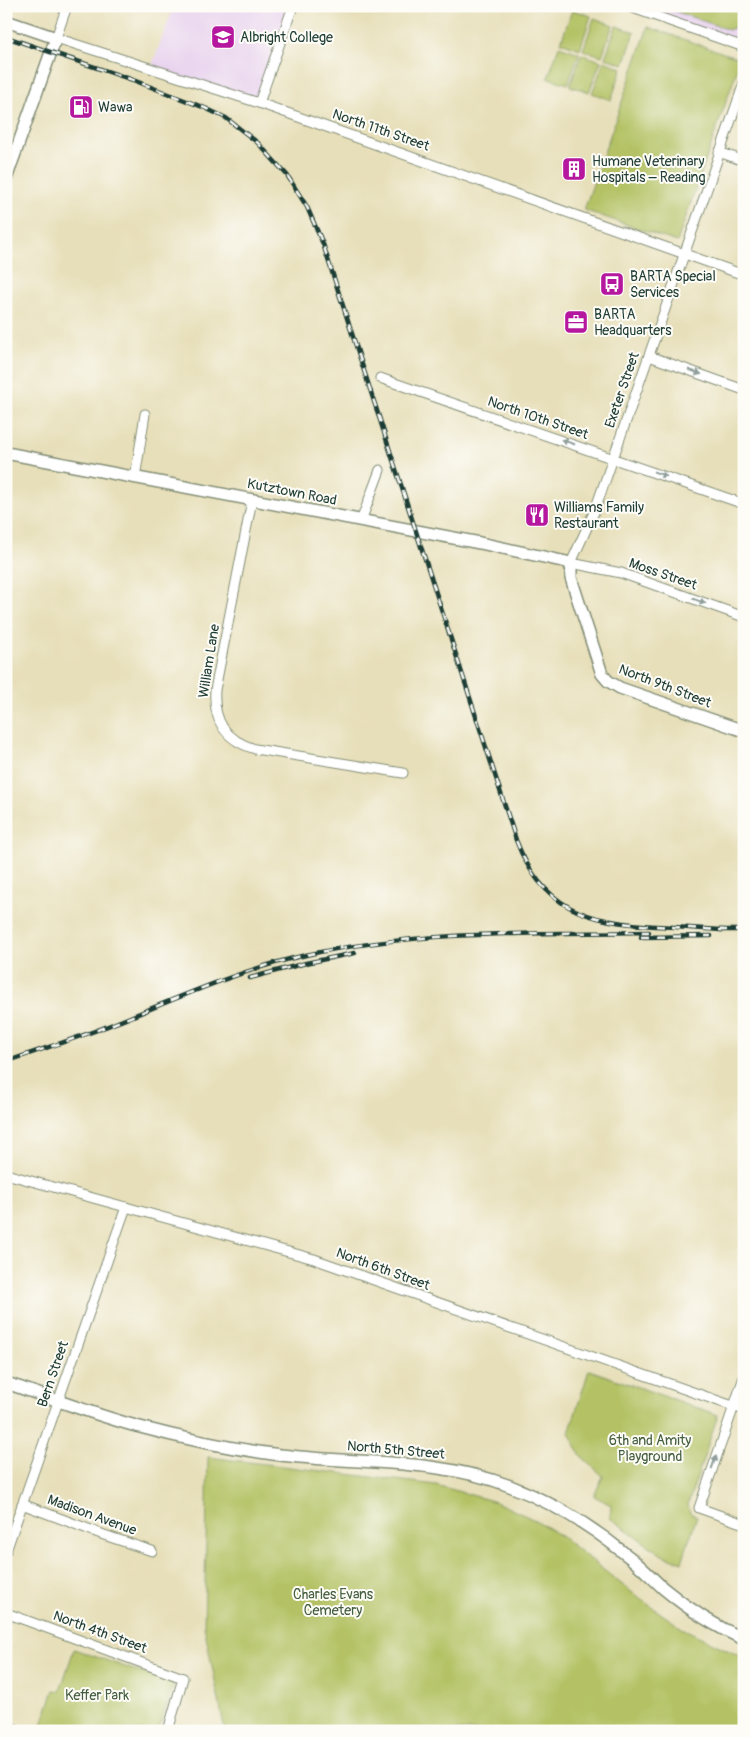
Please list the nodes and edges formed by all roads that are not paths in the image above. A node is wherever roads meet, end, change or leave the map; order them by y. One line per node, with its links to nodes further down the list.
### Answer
1 (67, 6): 5 (street)
2 (294, 6): 8 (street)
3 (627, 6): 6 (street)
4 (6, 21): 5 (main road, North 11th Street)
5 (56, 38): 8 (street, North 11th Street); 11 (main road)
6 (744, 48)
7 (744, 83): 9 (street, Exeter Street)
8 (259, 103): 12 (street, North 11th Street)
9 (719, 152): 10 (street); 12 (street, Exeter Street)
10 (744, 161)
11 (6, 179)
12 (684, 254): 13 (street, North 11th Street); 14 (street, Exeter Street)
13 (744, 275)
14 (649, 356): 16 (street, one-way to 16); 19 (street, Exeter Street)
15 (380, 378): 19 (street, North 10th Street, one-way to 15)
16 (744, 390)
17 (145, 414): 21 (street)
18 (6, 453): 21 (main road, Kutztown Road)
19 (614, 458): 23 (street, North 10th Street, one-way to 23); 25 (street, Exeter Street)
20 (380, 470): 24 (street)
21 (135, 478): 22 (main road, Kutztown Road)
22 (252, 500): 24 (main road, Kutztown Road); 28 (street, William Lane)
23 (744, 504)
24 (361, 521): 25 (main road, Kutztown Road)
25 (571, 563): 26 (street, Moss Street, one-way to 26); 27 (main road, North 9th Street)
26 (744, 617)
27 (744, 731)
28 (403, 774)
29 (6, 1174): 30 (street, North 6th Street)
30 (126, 1207): 33 (street, Bern Street); 34 (street, North 6th Street)
31 (744, 1377): 34 (street)
32 (6, 1383): 33 (main road, North 5th Street)
33 (58, 1401): 36 (street, Bern Street); 41 (main road, North 5th Street)
34 (734, 1406): 35 (street, North 6th Street); 37 (street, one-way to 34)
35 (744, 1410)
36 (22, 1504): 38 (street, Bern Street); 39 (street, Madison Avenue)
37 (744, 1524)
38 (6, 1551)
39 (152, 1551)
40 (6, 1613): 44 (street, North 4th Street)
41 (744, 1639)
42 (6, 1726): 43 (street)
43 (21, 1731)
44 (168, 1731)

